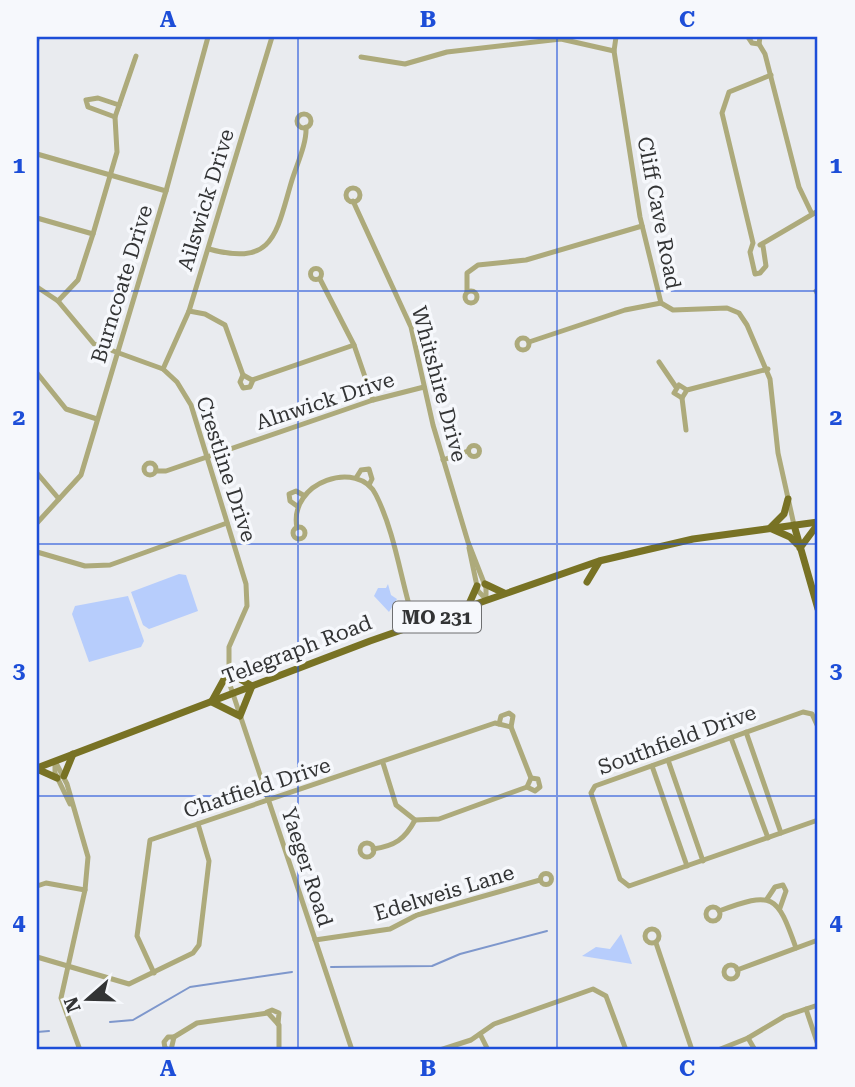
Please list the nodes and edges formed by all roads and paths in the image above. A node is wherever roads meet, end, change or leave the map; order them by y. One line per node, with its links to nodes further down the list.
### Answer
1 (208, 37): 16 (street, Burncoate Drive)
2 (272, 37): 25 (street, Ailswick Drive)
3 (616, 37): 7 (street, Cliff Cave Road)
4 (748, 37): 6 (street)
5 (760, 37): 6 (street)
6 (759, 44): 10 (street)
7 (614, 51): 9 (street); 21 (street, Cliff Cave Road)
8 (136, 55): 11 (street)
9 (361, 57)
10 (771, 75): 19 (street); 23 (street)
11 (118, 104): 12 (street); 12 (street)
12 (115, 117): 15 (street)
13 (306, 127): 25 (street)
14 (37, 154): 15 (street)
15 (111, 175): 16 (street); 22 (street)
16 (166, 191): 34 (street, Burncoate Drive)
17 (353, 201): 41 (street, Whitshire Drive)
18 (818, 211): 19 (street)
19 (812, 214): 24 (street)
20 (37, 218): 22 (street)
21 (642, 226): 28 (street); 30 (street, Cliff Cave Road)
22 (93, 234): 29 (street)
23 (753, 243): 24 (street); 24 (street)
24 (763, 246)
25 (209, 249): 31 (street, Ailswick Drive)
26 (320, 279): 33 (street)
27 (37, 287): 29 (street)
28 (467, 292)
29 (58, 301): 34 (street)
30 (661, 303): 32 (street); 37 (street, Cliff Cave Road)
31 (189, 311): 36 (street, Ailswick Drive); 39 (street)
32 (529, 342)
33 (354, 345): 40 (street); 45 (street)
34 (118, 353): 36 (street); 46 (street, Burncoate Drive)
35 (659, 362): 42 (street)
36 (163, 369): 49 (street, Crestline Drive)
37 (768, 369): 43 (street); 57 (street, Cliff Cave Road)
38 (37, 373): 46 (street)
39 (243, 375): 40 (street); 40 (street)
40 (253, 380)
41 (424, 387): 45 (street, Alnwick Drive); 50 (street, Whitshire Drive)
42 (676, 387): 43 (street); 44 (street)
43 (687, 390): 44 (street)
44 (682, 398): 47 (street)
45 (373, 400): 49 (street, Alnwick Drive)
46 (97, 419): 56 (street, Burncoate Drive)
47 (686, 430)
48 (468, 452): 50 (street)
49 (207, 457): 51 (street, Alnwick Drive); 60 (street, Crestline Drive)
50 (443, 460): 69 (street, Whitshire Drive)
51 (156, 471)
52 (37, 472): 56 (street)
53 (356, 478): 54 (street); 54 (street); 55 (street)
54 (369, 485): 74 (street)
55 (303, 495): 58 (street); 58 (street)
56 (59, 499): 59 (street, Burncoate Drive)
57 (788, 499): 62 (street, Cliff Cave Road); 64 (main road)
58 (297, 506): 63 (street)
59 (37, 523)
60 (227, 523): 66 (street); 75 (street, Crestline Drive)
61 (818, 523): 62 (main road, Telegraph Road / MO 231); 65 (main road)
62 (794, 525): 64 (main road, Telegraph Road / MO 231); 65 (main road)
63 (297, 528)
64 (771, 528): 65 (main road); 67 (main road, Telegraph Road / MO 231)
65 (800, 548): 73 (main road)
66 (37, 552)
67 (599, 561): 68 (main road); 70 (main road, Telegraph Road / MO 231)
68 (587, 582)
69 (481, 585): 70 (main road); 71 (street, Whitshire Drive); 72 (main road)
70 (505, 593): 71 (main road, Telegraph Road / MO 231)
71 (486, 599): 72 (main road, Telegraph Road / MO 231)
72 (466, 606): 74 (main road, Telegraph Road / MO 231)
73 (818, 610)
74 (415, 625): 76 (main road, Telegraph Road / MO 231)
75 (228, 672): 76 (main road); 77 (street, Crestline Drive); 78 (main road)
76 (252, 686): 77 (main road, Telegraph Road / MO 231); 79 (main road)
77 (232, 694): 78 (main road, Telegraph Road / MO 231); 79 (street, Yaeger Road)
78 (211, 701): 79 (main road); 83 (main road, Telegraph Road / MO 231)
79 (240, 716): 92 (street, Yaeger Road)
80 (818, 727): 81 (street, Southfield Drive)
81 (746, 732): 82 (street, Southfield Drive); 96 (street)
82 (732, 738): 85 (street, Southfield Drive); 97 (street)
83 (73, 754): 84 (main road, Telegraph Road / MO 231); 89 (main road)
84 (55, 761): 88 (main road, Telegraph Road / MO 231); 89 (street)
85 (667, 761): 87 (street, Southfield Drive); 99 (street)
86 (383, 763): 90 (street, Chatfield Drive); 92 (street, Chatfield Drive); 93 (street)
87 (652, 766): 100 (street); 100 (street, Southfield Drive)
88 (37, 768): 89 (main road)
89 (61, 777): 103 (street)
90 (531, 778): 91 (street); 91 (street)
91 (527, 787): 93 (street)
92 (268, 800): 95 (street, Chatfield Drive); 107 (street, Yaeger Road)
93 (415, 820): 98 (street)
94 (818, 820): 96 (street, Southfield Drive)
95 (198, 824): 114 (street); 114 (street, Chatfield Drive)
96 (781, 833): 97 (street, Southfield Drive)
97 (768, 838): 99 (street, Southfield Drive)
98 (373, 849)
99 (703, 861): 100 (street, Southfield Drive)
100 (687, 866)
101 (540, 880): 107 (street, Edelweis Lane)
102 (37, 886): 103 (street)
103 (85, 890): 112 (street)
104 (767, 899): 105 (street); 105 (street); 106 (street)
105 (780, 908): 110 (street)
106 (719, 911)
107 (315, 940): 126 (street, Yaeger Road)
108 (818, 940): 110 (street)
109 (656, 943): 130 (street)
110 (796, 948): 113 (street)
111 (37, 957): 112 (street)
112 (68, 967): 114 (street); 123 (street)
113 (737, 970)
114 (154, 973)
115 (818, 1005): 116 (street)
116 (806, 1009): 120 (street); 121 (street)
117 (266, 1013): 118 (street); 118 (street); 124 (street)
118 (278, 1024): 125 (street)
119 (480, 1034): 122 (street); 127 (street); 128 (street)
120 (748, 1038): 131 (street); 132 (street)
121 (818, 1045)
122 (625, 1049): 129 (street)
123 (80, 1050)
124 (171, 1050)
125 (279, 1050)
126 (352, 1050)
127 (440, 1050)
128 (488, 1050)
129 (616, 1050)
130 (692, 1050)
131 (718, 1050)
132 (755, 1050)

